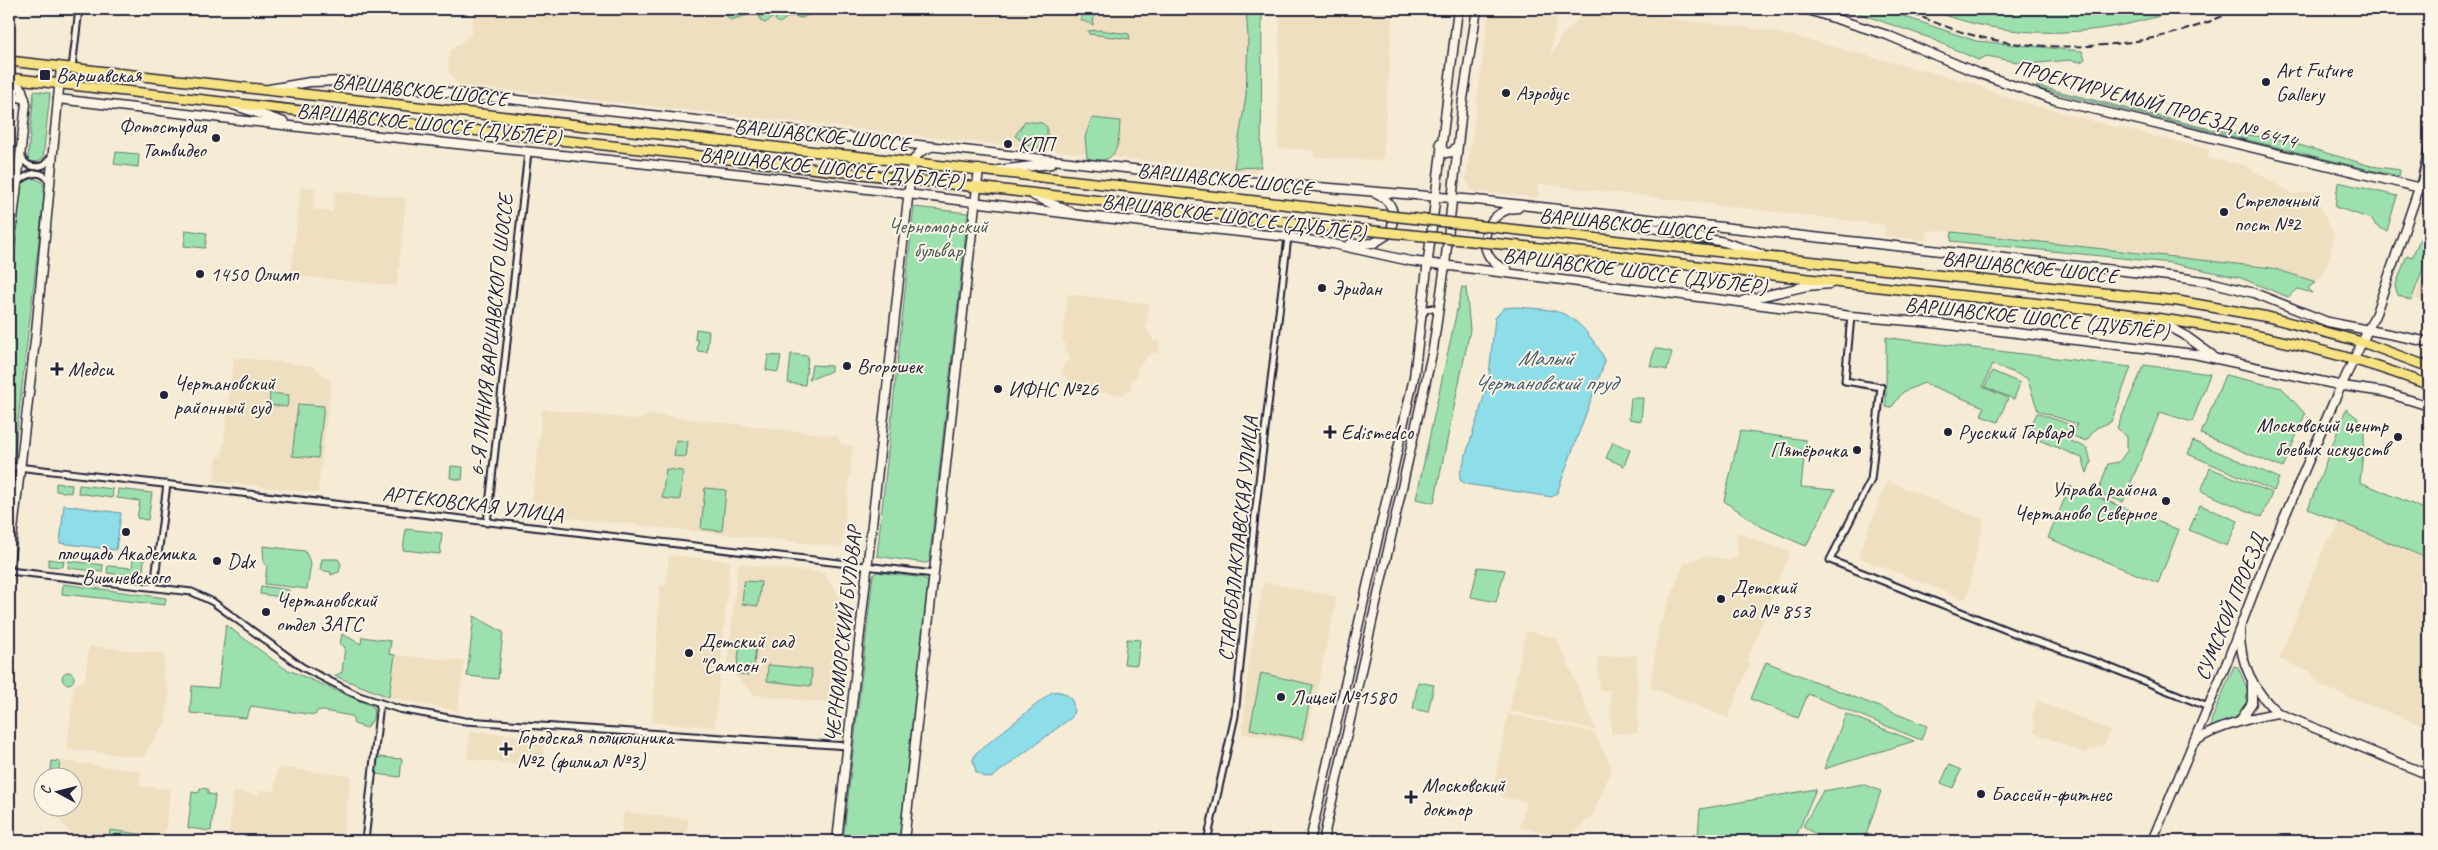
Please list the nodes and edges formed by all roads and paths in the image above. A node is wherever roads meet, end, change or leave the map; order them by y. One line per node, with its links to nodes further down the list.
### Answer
1 (79, 9): 7 (street)
2 (1458, 9): 16 (main road)
3 (1479, 9): 18 (main road)
4 (1805, 9): 31 (main road, ПРОЕКТИРУЕМЫЙ ПРОЕЗД № 6414)
5 (9, 62): 6 (main road, ВАРШАВСКОЕ ШОССЕ)
6 (61, 67): 7 (main road, ВАРШАВСКОЕ ШОССЕ); 9 (main road)
7 (72, 68): 10 (main road, ВАРШАВСКОЕ ШОССЕ)
8 (10, 78): 9 (main road, ВАРШАВСКОЕ ШОССЕ); 12 (main road)
9 (59, 84): 13 (main road); 14 (main road, ВАРШАВСКОЕ ШОССЕ)
10 (261, 90): 19 (main road, ВАРШАВСКОЕ ШОССЕ (ДУБЛЁР)); 23 (main road, ВАРШАВСКОЕ ШОССЕ)
11 (9, 94): 12 (main road)
12 (25, 99): 20 (main road)
13 (58, 99): 15 (main road, ВАРШАВСКОЕ ШОССЕ (ДУБЛЁР)); 22 (main road)
14 (224, 102): 15 (main road); 27 (main road, ВАРШАВСКОЕ ШОССЕ)
15 (300, 128): 21 (main road, ВАРШАВСКОЕ ШОССЕ (ДУБЛЁР))
16 (1440, 143): 18 (main road); 36 (main road)
17 (2429, 144): 31 (street)
18 (1457, 145): 37 (main road)
19 (935, 146): 23 (main road); 24 (main road, ВАРШАВСКОЕ ШОССЕ (ДУБЛЁР))
20 (21, 151): 22 (street); 28 (main road)
21 (528, 152): 35 (main road, ВАРШАВСКОЕ ШОССЕ (ДУБЛЁР)); 67 (street, 6-Я ЛИНИЯ ВАРШАВСКОГО ШОССЕ)
22 (54, 154): 29 (main road)
23 (912, 162): 25 (main road, ВАРШАВСКОЕ ШОССЕ); 27 (main road, ЧЕРНОМОРСКИЙ БУЛЬВАР)
24 (1068, 162): 26 (main road); 33 (main road, ВАРШАВСКОЕ ШОССЕ (ДУБЛЁР))
25 (980, 169): 26 (main road, ВАРШАВСКОЕ ШОССЕ); 30 (main road)
26 (990, 170): 45 (main road, ВАРШАВСКОЕ ШОССЕ, bridge)
27 (910, 179): 30 (main road, ВАРШАВСКОЕ ШОССЕ); 35 (main road, ЧЕРНОМОРСКИЙ БУЛЬВАР)
28 (16, 184): 29 (street); 44 (main road)
29 (50, 187): 65 (main road)
30 (977, 187): 34 (main road, ВАРШАВСКОЕ ШОССЕ); 38 (main road)
31 (2419, 188): 32 (main road, ПРОЕКТИРУЕМЫЙ ПРОЕЗД № 6414); 55 (main road, СУМСКОЙ ПРОЕЗД)
32 (2429, 190)
33 (1370, 191): 36 (main road, ВАРШАВСКОЕ ШОССЕ (ДУБЛЁР)); 43 (main road)
34 (1020, 192): 41 (main road); 49 (main road, ВАРШАВСКОЕ ШОССЕ, bridge)
35 (908, 193): 38 (main road, ВАРШАВСКОЕ ШОССЕ (ДУБЛЁР)); 70 (main road, ЧЕРНОМОРСКИЙ БУЛЬВАР)
36 (1435, 196): 37 (main road, ВАРШАВСКОЕ ШОССЕ (ДУБЛЁР)); 46 (main road)
37 (1451, 198): 39 (main road, ВАРШАВСКОЕ ШОССЕ (ДУБЛЁР)); 47 (main road)
38 (976, 201): 41 (main road, ВАРШАВСКОЕ ШОССЕ (ДУБЛЁР)); 73 (main road)
39 (1539, 207): 40 (main road, ВАРШАВСКОЕ ШОССЕ (ДУБЛЁР)); 48 (main road)
40 (1561, 209): 45 (main road); 55 (main road, ВАРШАВСКОЕ ШОССЕ (ДУБЛЁР))
41 (1078, 215): 42 (main road, ВАРШАВСКОЕ ШОССЕ (ДУБЛЁР))
42 (1288, 237): 43 (main road, ВАРШАВСКОЕ ШОССЕ (ДУБЛЁР)); 93 (street, СТАРОБАЛАКЛАВСКАЯ УЛИЦА)
43 (1333, 244): 46 (main road, ВАРШАВСКОЕ ШОССЕ (ДУБЛЁР))
44 (9, 255)
45 (1771, 257): 56 (main road, ВАРШАВСКОЕ ШОССЕ)
46 (1429, 263): 47 (main road, ВАРШАВСКОЕ ШОССЕ (ДУБЛЁР)); 51 (main road)
47 (1445, 265): 48 (main road, ВАРШАВСКОЕ ШОССЕ (ДУБЛЁР)); 53 (main road)
48 (1530, 275): 50 (main road, ВАРШАВСКОЕ ШОССЕ (ДУБЛЁР))
49 (1840, 283): 50 (main road); 54 (main road, ВАРШАВСКОЕ ШОССЕ)
50 (1726, 301): 52 (main road, ВАРШАВСКОЕ ШОССЕ (ДУБЛЁР))
51 (1423, 314): 53 (street); 68 (main road)
52 (1851, 316): 58 (main road, ВАРШАВСКОЕ ШОССЕ (ДУБЛЁР)); 80 (street)
53 (1438, 317): 71 (main road)
54 (2150, 317): 58 (main road); 59 (main road, ВАРШАВСКОЕ ШОССЕ)
55 (2368, 331): 56 (main road, СУМСКОЙ ПРОЕЗД); 57 (main road, ВАРШАВСКОЕ ШОССЕ (ДУБЛЁР))
56 (2362, 342): 59 (main road, СУМСКОЙ ПРОЕЗД); 60 (main road, ВАРШАВСКОЕ ШОССЕ)
57 (2429, 342)
58 (2218, 358): 62 (main road, ВАРШАВСКОЕ ШОССЕ (ДУБЛЁР))
59 (2354, 360): 61 (main road, ВАРШАВСКОЕ ШОССЕ); 62 (main road, СУМСКОЙ ПРОЕЗД)
60 (2429, 367)
61 (2429, 385)
62 (2343, 386): 63 (main road, ВАРШАВСКОЕ ШОССЕ (ДУБЛЁР)); 75 (main road, СУМСКОЙ ПРОЕЗД)
63 (2429, 406)
64 (9, 466): 65 (street, АРТЕКОВСКАЯ УЛИЦА)
65 (20, 468): 66 (street, АРТЕКОВСКАЯ УЛИЦА); 69 (main road)
66 (167, 484): 67 (street, АРТЕКОВСКАЯ УЛИЦА); 74 (street)
67 (487, 522): 70 (street, АРТЕКОВСКАЯ УЛИЦА)
68 (1373, 561): 71 (street); 84 (main road)
69 (9, 565)
70 (868, 565): 73 (street, АРТЕКОВСКАЯ УЛИЦА); 88 (main road, ЧЕРНОМОРСКИЙ БУЛЬВАР)
71 (1386, 565): 85 (main road)
72 (9, 571): 74 (street)
73 (934, 574): 92 (main road)
74 (154, 587): 79 (street)
75 (2240, 625): 76 (main road, СУМСКОЙ ПРОЕЗД); 77 (main road)
76 (2227, 662): 77 (main road); 80 (main road, СУМСКОЙ ПРОЕЗД)
77 (2247, 667): 78 (main road)
78 (2252, 683): 81 (main road); 83 (main road)
79 (380, 703): 88 (street); 90 (street)
80 (2208, 707): 82 (main road, СУМСКОЙ ПРОЕЗД)
81 (2278, 713): 83 (main road); 89 (main road)
82 (2204, 718): 86 (main road); 87 (main road, СУМСКОЙ ПРОЕЗД)
83 (2237, 723): 86 (main road)
84 (1336, 725): 85 (street); 94 (main road)
85 (1349, 729): 95 (main road)
86 (2220, 730): 87 (main road)
87 (2192, 744): 96 (main road, СУМСКОЙ ПРОЕЗД)
88 (848, 746): 91 (main road, ЧЕРНОМОРСКИЙ БУЛЬВАР)
89 (2429, 774)
90 (365, 841)
91 (837, 841)
92 (904, 841)
93 (1207, 841)
94 (1310, 841)
95 (1323, 841)
96 (2152, 841)

